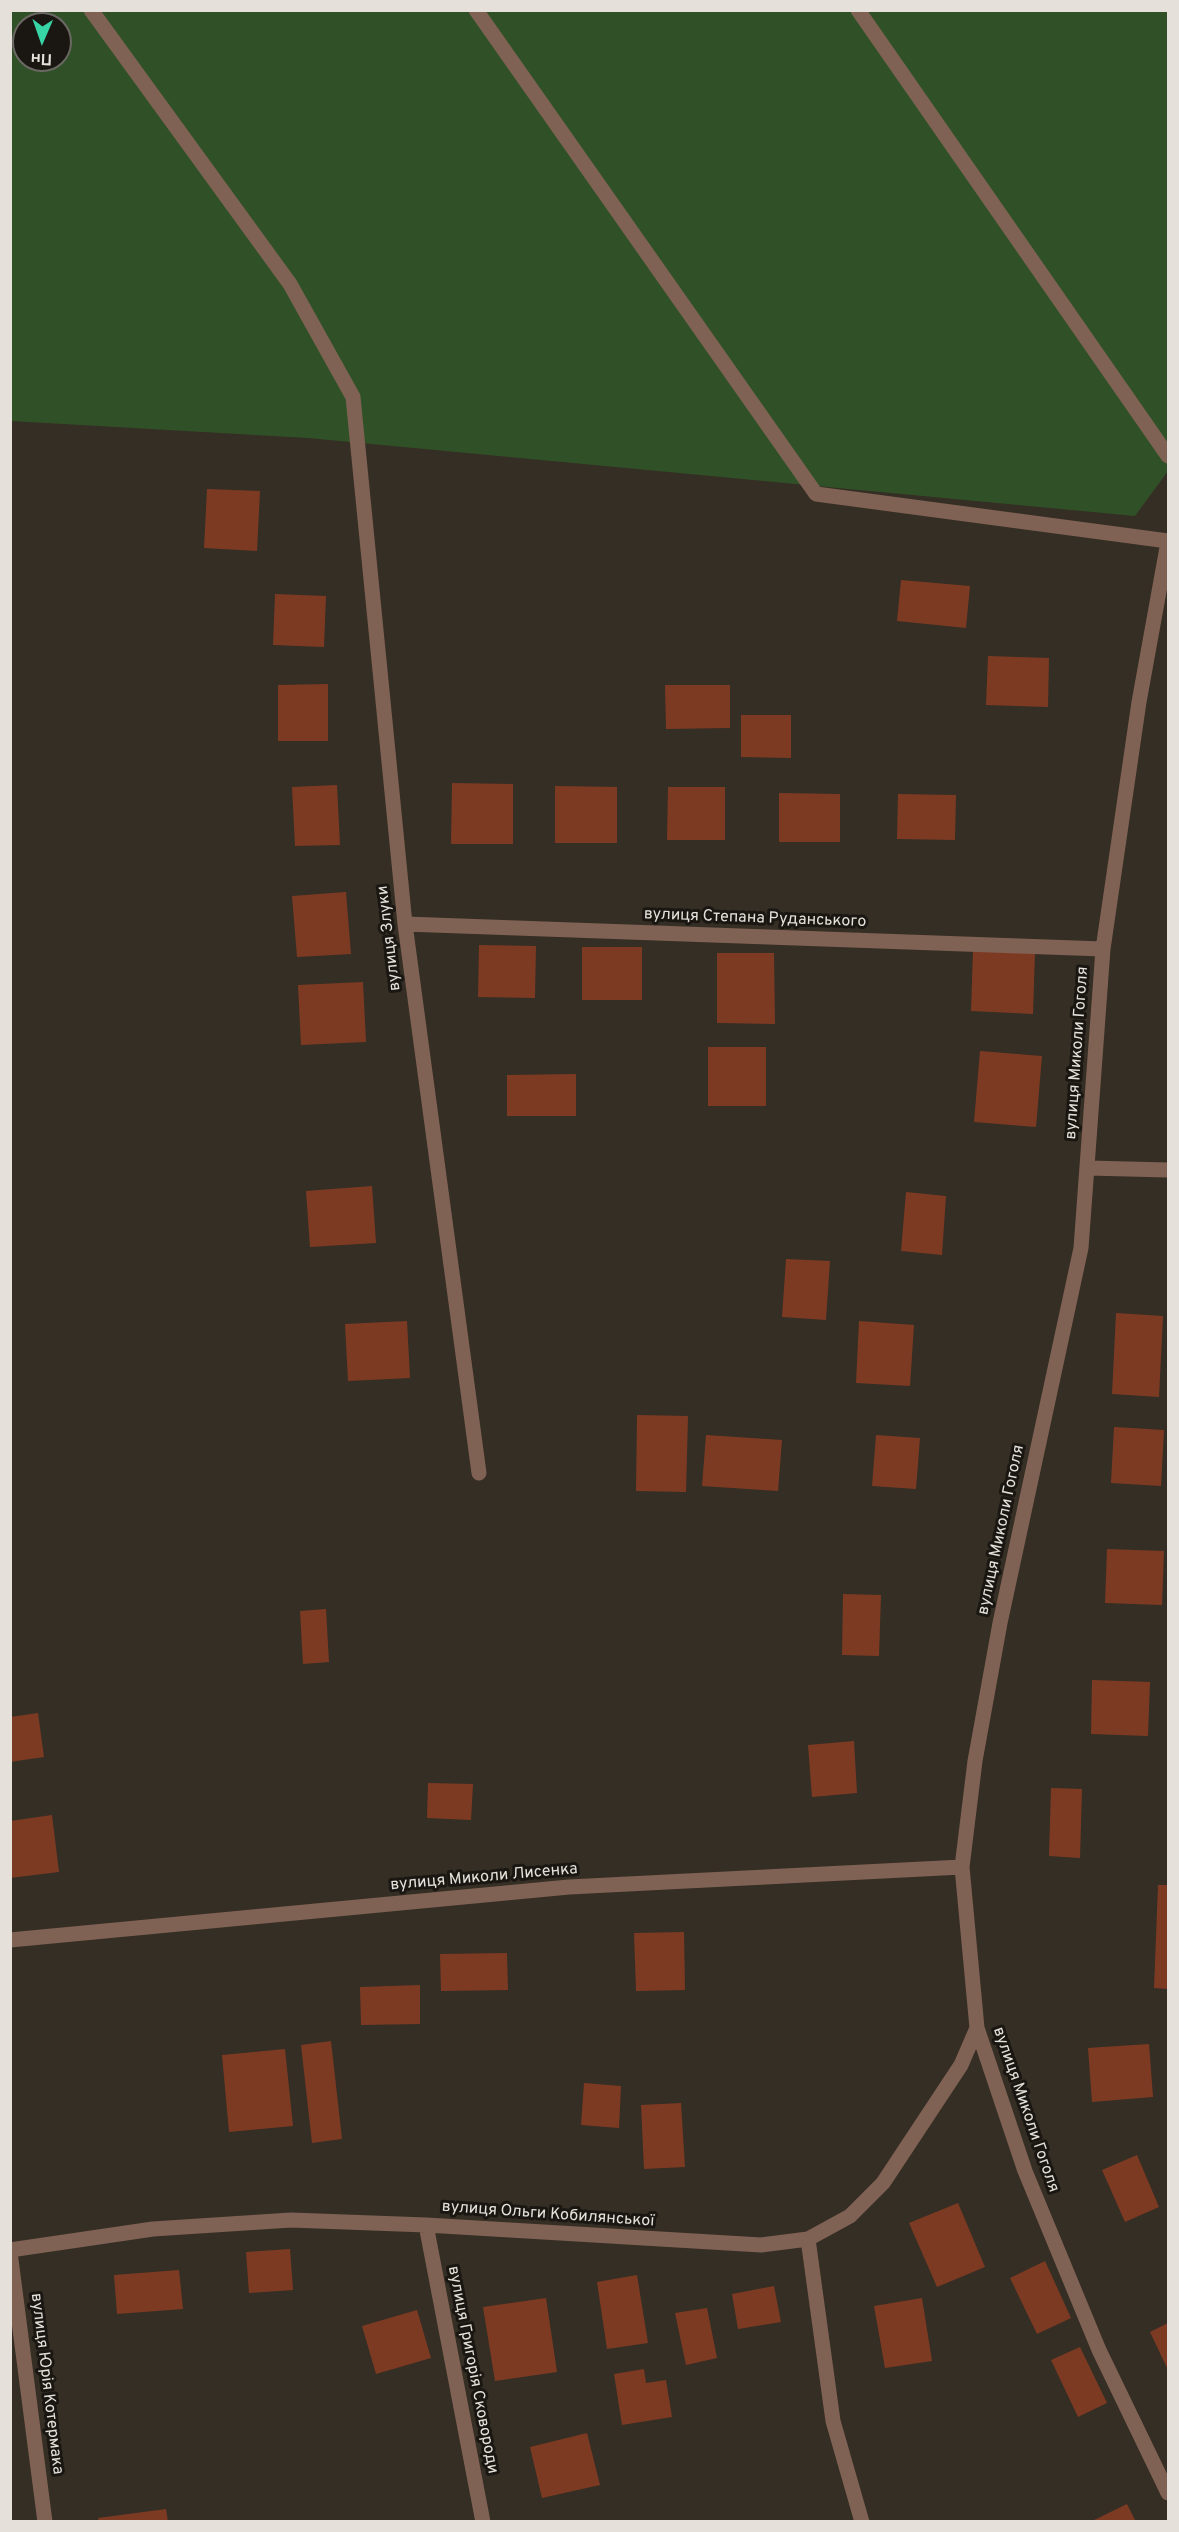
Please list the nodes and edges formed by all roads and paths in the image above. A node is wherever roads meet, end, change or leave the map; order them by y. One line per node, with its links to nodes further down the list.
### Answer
1 (92, 10): 6 (street, вулиця Злуки)
2 (476, 10): 5 (street)
3 (858, 10): 4 (street)
4 (1168, 456)
5 (1168, 541): 7 (street, вулиця Миколи Гоголя)
6 (405, 924): 7 (street, вулиця Степана Руданського); 10 (street, вулиця Злуки)
7 (1103, 949): 8 (street, вулиця Миколи Гоголя)
8 (1088, 1168): 9 (street); 11 (street, вулиця Миколи Гоголя)
9 (1168, 1170)
10 (479, 1473)
11 (962, 1867): 12 (street, вулиця Миколи Лисенка); 13 (street, вулиця Миколи Гоголя)
12 (10, 1940)
13 (976, 2028): 15 (street, вулиця Ольги Кобилянської); 17 (street, вулиця Миколи Гоголя)
14 (426, 2225): 15 (street, вулиця Ольги Кобилянської); 16 (street, вулиця Ольги Кобилянської); 19 (street, вулиця Григорія Сковороди)
15 (808, 2240): 20 (street)
16 (10, 2251): 18 (street, вулиця Юрія Котермака)
17 (1168, 2493)
18 (45, 2522)
19 (483, 2522)
20 (862, 2522)

